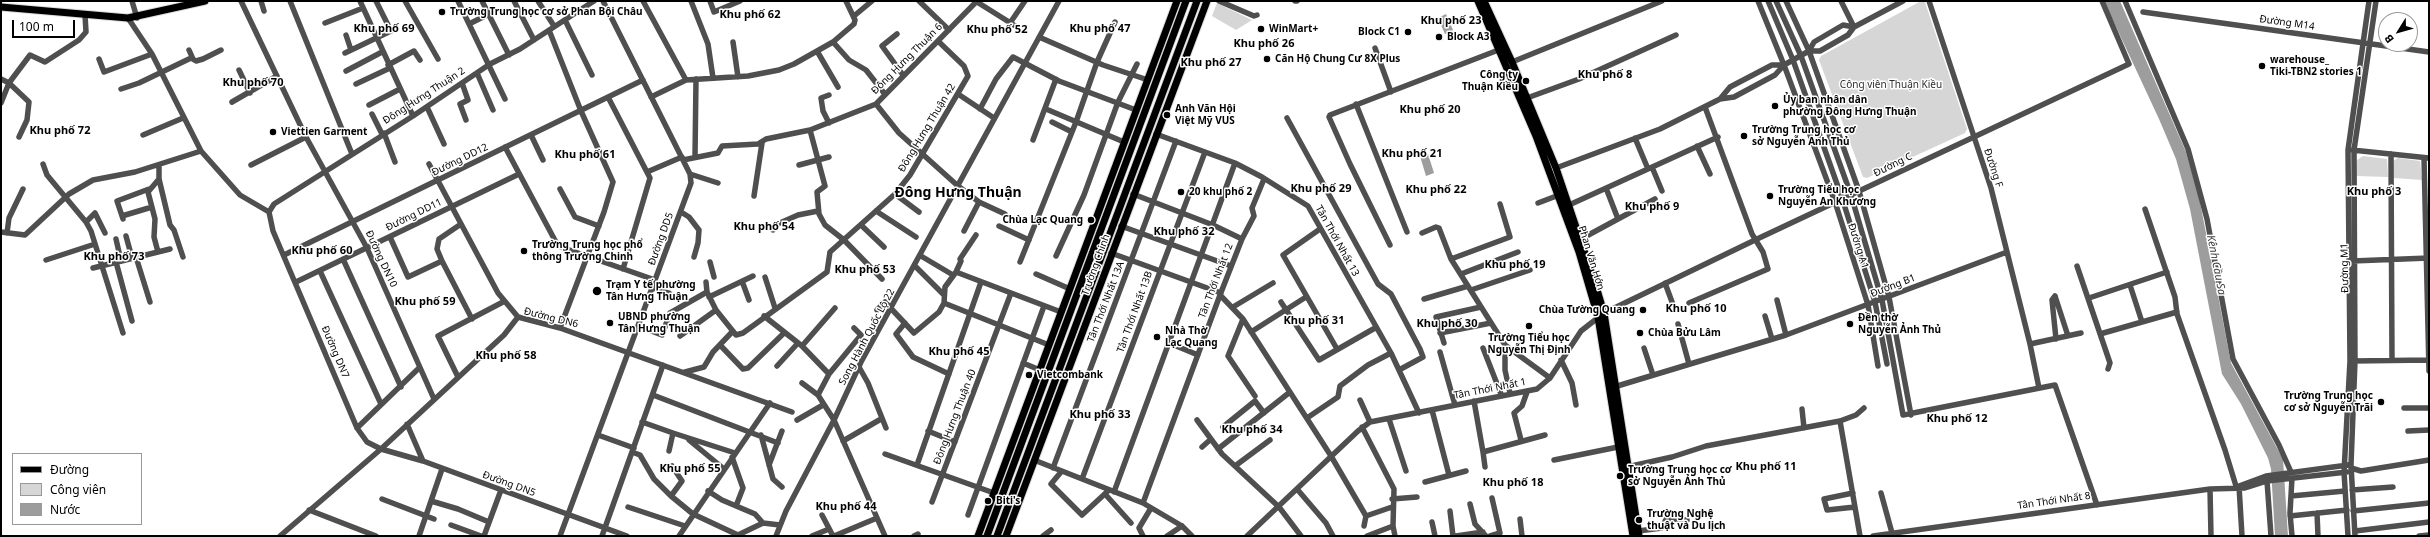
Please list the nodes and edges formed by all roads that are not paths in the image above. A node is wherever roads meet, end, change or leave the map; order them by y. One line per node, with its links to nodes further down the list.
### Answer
1 (132, 1): 52 (street)
2 (205, 1): 52 (main road)
3 (241, 1): 106 (street, Đường DN10)
4 (261, 1): 46 (street)
5 (290, 1): 176 (street)
6 (360, 1): 45 (street)
7 (376, 1): 68 (street)
8 (404, 1): 89 (street)
9 (458, 1): 58 (street)
10 (482, 1): 48 (street)
11 (514, 1): 69 (street)
12 (538, 1): 59 (street)
13 (594, 1): 54 (street, Đông Hưng Thuận 2)
14 (603, 1): 112 (street)
15 (643, 1): 113 (street)
16 (691, 1): 108 (street)
17 (710, 1): 18 (street)
18 (740, 1)
19 (846, 1): 53 (street)
20 (872, 1): 53 (street)
21 (919, 1): 63 (street)
22 (977, 1): 57 (street); 63 (street, Đông Hưng Thuận 6)
23 (1025, 1): 57 (street)
24 (1059, 1): 67 (street, Song Hành Quốc Lộ 22)
25 (1177, 1): 114 (main road, Trường Chinh)
26 (1186, 1): 341 (main road, Trường Chinh)
27 (1196, 1): 351 (main road, Trường Chinh)
28 (1207, 1): 157 (main road, Trường Chinh)
29 (1219, 1): 50 (street)
30 (1478, 1): 75 (main road, Phan Văn Hớn)
31 (1484, 1): 75 (main road, Phan Văn Hớn)
32 (1662, 1): 93 (street)
33 (1758, 1): 97 (street, Đường A1)
34 (1768, 1): 91 (street, Đường A1)
35 (1776, 1): 86 (street, Đường A1)
36 (1786, 1): 80 (street, Đường A1)
37 (1841, 1): 60 (street)
38 (1903, 1): 60 (street)
39 (1929, 1): 164 (street, Đường F)
40 (2102, 1): 164 (street, Đường C)
41 (2125, 1): 508 (street)
42 (2369, 1): 73 (street, Đường M1)
43 (2376, 1): 73 (street, Đường M1)
44 (1, 7): 49 (main road)
45 (363, 8): 56 (street); 68 (street)
46 (264, 11)
47 (2143, 12): 73 (street, Đường M14)
48 (489, 14): 58 (street); 85 (street)
49 (85, 15): 51 (main road); 115 (street)
50 (1257, 15)
51 (128, 18): 52 (main road); 84 (street)
52 (138, 18)
53 (855, 18): 72 (street)
54 (564, 20): 59 (street, Đông Hưng Thuận 2); 103 (street)
55 (1115, 22): 92 (street)
56 (325, 23)
57 (1010, 23): 61 (street)
58 (469, 24): 95 (street)
59 (554, 26): 62 (street, Đông Hưng Thuận 2)
60 (1854, 27): 80 (street); 80 (street)
61 (1017, 28)
62 (549, 30): 69 (street, Đông Hưng Thuận 2); 144 (street)
63 (949, 30): 70 (street, Đông Hưng Thuận 6)
64 (897, 34): 104 (street)
65 (346, 35): 78 (street)
66 (1676, 35): 129 (street)
67 (1039, 37): 92 (street); 94 (street, Song Hành Quốc Lộ 22)
68 (377, 39): 78 (street); 81 (street)
69 (534, 40): 85 (street, Đông Hưng Thuận 2)
70 (938, 41): 104 (street, Đông Hưng Thuận 6); 125 (street, Đông Hưng Thuận 42)
71 (733, 42): 107 (street)
72 (833, 42): 79 (street); 124 (street)
73 (2366, 43): 82 (street, Đường M14); 173 (street, Đường M1)
74 (1375, 48): 122 (street)
75 (1502, 48): 93 (main road, Phan Văn Hớn); 122 (street); 212 (main road, Phan Văn Hớn)
76 (189, 50): 88 (street)
77 (221, 50): 88 (street)
78 (351, 50): 83 (street)
79 (816, 51): 107 (street); 118 (street)
80 (1809, 51): 86 (street); 209 (street, Đường A1)
81 (382, 52): 98 (street); 100 (street)
82 (2429, 52)
83 (344, 53)
84 (152, 54): 87 (street); 101 (street)
85 (509, 55): 95 (street, Đông Hưng Thuận 2)
86 (1801, 56): 91 (street); 213 (street, Đường A1)
87 (99, 59)
88 (193, 59): 101 (street)
89 (438, 59)
90 (420, 60): 98 (street)
91 (1793, 60): 97 (street); 216 (street, Đường A1)
92 (1097, 62): 105 (street); 121 (street)
93 (1512, 62): 129 (main road, Phan Văn Hớn)
94 (1024, 63): 111 (street); 140 (street); 148 (street, Song Hành Quốc Lộ 22)
95 (490, 64): 102 (street, Đông Hưng Thuận 2); 130 (street)
96 (1137, 64): 105 (street)
97 (1784, 65): 131 (street); 131 (street); 220 (street, Đường A1)
98 (389, 66): 117 (street); 120 (street)
99 (239, 70): 123 (street)
100 (346, 71)
101 (162, 72): 119 (street); 147 (street)
102 (477, 73): 116 (street, Đông Hưng Thuận 2); 142 (street)
103 (592, 75)
104 (903, 75): 124 (street, Đông Hưng Thuận 6)
105 (1132, 75): 114 (street); 133 (street)
106 (277, 76): 123 (street); 162 (street, Đường DN10)
107 (738, 76): 108 (street)
108 (712, 78): 110 (street)
109 (1, 79): 115 (street)
110 (696, 79): 113 (street); 179 (street)
111 (1056, 79): 121 (street); 141 (street)
112 (643, 80): 127 (street, Đường DD12); 128 (street)
113 (686, 80): 128 (street)
114 (1148, 80): 143 (main road, Trường Chinh)
115 (10, 83): 134 (street); 161 (street)
116 (462, 83): 138 (street, Đông Hưng Thuận 2); 150 (street)
117 (356, 84)
118 (838, 87)
119 (121, 89)
120 (400, 89): 137 (street); 146 (street)
121 (1086, 92): 133 (street); 152 (street)
122 (1391, 92): 136 (street)
123 (250, 93): 132 (street)
124 (884, 93): 135 (street, Đông Hưng Thuận 6)
125 (958, 94): 140 (street); 178 (street, Đông Hưng Thuận 42)
126 (829, 95): 153 (street)
127 (608, 97): 144 (street, Đường DD12); 194 (street)
128 (650, 97): 181 (street)
129 (1527, 98): 192 (main road, Phan Văn Hớn)
130 (506, 99)
131 (1720, 99): 139 (street)
132 (232, 102)
133 (1118, 102): 143 (street); 160 (street)
134 (1, 103)
135 (876, 104): 153 (street, Đông Hưng Thuận 6); 178 (street)
136 (1356, 104): 246 (street); 263 (street)
137 (369, 105)
138 (426, 107): 146 (street, Đông Hưng Thuận 2); 170 (street)
139 (1705, 107): 163 (street); 165 (street)
140 (980, 109): 148 (street)
141 (1046, 109): 152 (street); 166 (street)
142 (492, 110)
143 (1136, 110): 168 (main road, Trường Chinh)
144 (581, 111): 159 (street, Đường DD12); 240 (street)
145 (372, 114): 156 (street)
146 (414, 116): 156 (street, Đông Hưng Thuận 2)
147 (183, 118): 158 (street); 174 (street)
148 (994, 118): 203 (street, Song Hành Quốc Lộ 22)
149 (1286, 118): 413 (street)
150 (466, 120)
151 (1052, 122): 155 (street)
152 (1076, 122): 155 (street); 160 (street)
153 (829, 123): 154 (street, Đông Hưng Thuận 6)
154 (810, 130): 169 (street, Đông Hưng Thuận 6); 184 (street)
155 (1072, 132): 259 (street)
156 (383, 134): 176 (street, Đông Hưng Thuận 2); 185 (street)
157 (1156, 134): 167 (street, Tân Thới Nhất 13); 211 (main road, Trường Chinh)
158 (143, 135)
159 (531, 135): 172 (street, Đường DD12); 183 (street)
160 (1106, 135): 168 (street); 273 (street)
161 (19, 137)
162 (306, 137): 190 (street); 195 (street, Đường DN10)
163 (1718, 137): 171 (street); 260 (street)
164 (1974, 137): 209 (street, Đường C); 269 (street, Đường F)
165 (1635, 138): 192 (street); 193 (street)
166 (1033, 140)
167 (1176, 141): 175 (street, Tân Thới Nhất 13); 218 (street, Tân Thới Nhất 13A)
168 (1124, 142): 318 (main road, Trường Chinh)
169 (762, 143): 179 (street, Đông Hưng Thuận 6); 214 (street)
170 (444, 144)
171 (1697, 146): 193 (street); 198 (street)
172 (505, 148): 196 (street); 201 (street, Đường DD12)
173 (2351, 150): 177 (street); 286 (street, Đường M1)
174 (201, 151): 189 (street); 229 (street)
175 (1205, 152): 186 (street, Tân Thới Nhất 13); 232 (street, Tân Thới Nhất 13B)
176 (352, 154): 195 (street, Đông Hưng Thuận 2)
177 (2390, 154): 182 (street); 284 (street)
178 (922, 155): 203 (street); 210 (street, Đông Hưng Thuận 42)
179 (695, 157): 181 (street, Đông Hưng Thuận 6)
180 (828, 157): 184 (street)
181 (682, 158): 194 (street, Đông Hưng Thuận 6); 197 (street)
182 (2427, 158): 279 (street)
183 (543, 160)
184 (819, 160): 191 (street); 227 (street)
185 (395, 162)
186 (1235, 163): 200 (street, Tân Thới Nhất 13); 239 (street)
187 (43, 164): 215 (street)
188 (429, 164): 201 (street)
189 (159, 165): 199 (street); 215 (street)
190 (251, 165)
191 (799, 165)
192 (1556, 168): 223 (main road, Phan Văn Hớn)
193 (1650, 168): 204 (street); 208 (street)
194 (647, 172): 295 (street)
195 (325, 173): 229 (street, Đông Hưng Thuận 2); 235 (street, Đường DN10)
196 (519, 174): 225 (street, Đường DD11); 276 (street)
197 (690, 174): 202 (street); 230 (street, Đường DD5)
198 (1710, 174)
199 (159, 179): 206 (street); 275 (street)
200 (1264, 179): 243 (street, Tân Thới Nhất 13); 256 (street, Tân Thới Nhất 12)
201 (438, 180): 225 (street); 235 (street, Đường DD12)
202 (718, 183)
203 (958, 186): 219 (street); 272 (street, Song Hành Quốc Lộ 22)
204 (1606, 188): 223 (street); 234 (street)
205 (23, 189): 247 (street)
206 (149, 189): 224 (street); 224 (street)
207 (560, 189): 240 (street)
208 (1662, 191)
209 (1859, 191): 213 (street, Đường C); 325 (street, Đường A1)
210 (895, 194): 228 (street, Đông Hưng Thuận 42); 231 (street)
211 (1133, 194): 218 (street); 242 (main road, Trường Chinh)
212 (1559, 195): 221 (street); 355 (main road, Phan Văn Hớn)
213 (1851, 195): 216 (street, Đường C); 331 (street, Đường A1)
214 (754, 196)
215 (64, 198): 236 (street); 247 (street)
216 (1842, 198): 220 (street, Đường C); 335 (street, Đường A1)
217 (1655, 199): 234 (street)
218 (1153, 201): 232 (street); 249 (street, Tân Thới Nhất 13A)
219 (979, 202): 233 (street); 245 (street)
220 (1835, 202): 260 (street, Đường C); 339 (street, Đường A1)
221 (1538, 203)
222 (1500, 204): 281 (street)
223 (1569, 205): 257 (main road, Phan Văn Hớn)
224 (152, 207): 267 (street)
225 (451, 207): 237 (street); 253 (street, Đường DD11)
226 (2145, 209): 299 (street)
227 (818, 211): 244 (street); 258 (street)
228 (876, 211): 238 (street, Đông Hưng Thuận 42); 254 (street)
229 (269, 212): 271 (street, Đường DN7)
230 (681, 212): 277 (street); 307 (street, Đường DD5)
231 (919, 212)
232 (1182, 213): 239 (street); 261 (street, Tân Thới Nhất 13B)
233 (1005, 214)
234 (1618, 219): 257 (street)
235 (353, 221): 265 (street, Đường DN10); 271 (street, Đường DD12)
236 (86, 222): 248 (street); 262 (street)
237 (461, 224): 285 (street); 333 (street)
238 (861, 225): 258 (street, Đông Hưng Thuận 42); 264 (street)
239 (1213, 225): 256 (street); 274 (street)
240 (599, 226): 276 (street)
241 (999, 226): 259 (street)
242 (1121, 226): 249 (street); 270 (main road, Trường Chinh)
243 (1320, 229): 324 (street); 370 (street, Tân Thới Nhất 13)
244 (773, 230)
245 (964, 231)
246 (1407, 232)
247 (4, 233)
248 (105, 233)
249 (1141, 233): 261 (street); 283 (street, Tân Thới Nhất 13A)
250 (1422, 233): 281 (street)
251 (976, 235): 300 (street)
252 (126, 236): 278 (street)
253 (390, 237): 265 (street, Đường DD11); 285 (street)
254 (916, 237)
255 (116, 239): 287 (street)
256 (1242, 239): 292 (street, Tân Thới Nhất 12)
257 (1581, 239): 355 (main road, Phan Văn Hớn)
258 (844, 240): 306 (street); 344 (street, Đông Hưng Thuận 42)
259 (1030, 240): 289 (street)
260 (1755, 240): 314 (street, Tân Thới Nhất 1); 337 (street)
261 (1171, 243): 274 (street); 296 (street, Tân Thới Nhất 13B)
262 (95, 244): 282 (street); 290 (street)
263 (1390, 245)
264 (884, 247)
265 (367, 248): 280 (street, Đường DD11); 410 (street, Đường DN10)
266 (170, 249): 267 (street)
267 (158, 252): 278 (street)
268 (1518, 252): 302 (street)
269 (2007, 252): 325 (street, Đường B1); 388 (street, Đường F)
270 (1111, 253): 283 (street); 351 (main road, Trường Chinh)
271 (284, 255): 309 (street, Đường DN7)
272 (921, 256): 291 (street, Song Hành Quốc Lộ 22); 300 (street)
273 (1056, 256)
274 (1202, 256): 292 (street); 312 (street)
275 (183, 257)
276 (587, 257): 295 (street); 368 (street)
277 (694, 257)
278 (134, 258): 287 (street); 332 (street)
279 (2428, 258): 284 (street); 320 (street)
280 (343, 259): 298 (street, Đường DD11); 422 (street)
281 (1451, 259): 302 (street)
282 (46, 260)
283 (1132, 260): 296 (street); 501 (street, Tân Thới Nhất 13A)
284 (2391, 260): 286 (street); 400 (street)
285 (442, 261): 360 (street)
286 (2352, 261): 402 (street, Đường M1)
287 (118, 262): 290 (street); 361 (street)
288 (710, 262): 304 (street)
289 (1020, 262)
290 (101, 266): 294 (street); 374 (street)
291 (915, 266): 322 (street); 346 (street, Song Hành Quốc Lộ 22)
292 (1231, 266): 323 (street, Tân Thới Nhất 12)
293 (2077, 266): 327 (street)
294 (93, 268)
295 (623, 269): 307 (street)
296 (1160, 270): 312 (street); 513 (street, Tân Thới Nhất 13B)
297 (1530, 270): 317 (street)
298 (320, 271): 309 (street, Đường DD11); 436 (street)
299 (2167, 272): 315 (street); 353 (street)
300 (954, 274): 311 (street); 322 (street)
301 (1036, 274): 318 (street)
302 (1461, 274): 317 (street)
303 (753, 276): 308 (street)
304 (714, 277)
305 (765, 277): 344 (street)
306 (882, 279)
307 (655, 280): 316 (street, Đường DD5)
308 (742, 281): 321 (street); 329 (street)
309 (296, 282): 461 (street, Đường DN7)
310 (706, 282): 321 (street)
311 (981, 282): 319 (street); 354 (street)
312 (1192, 282): 323 (street); 385 (street)
313 (1273, 283): 342 (street)
314 (1665, 283): 350 (street); 355 (street, Tân Thới Nhất 1)
315 (2130, 285): 327 (street); 362 (street)
316 (653, 288): 326 (street); 367 (street, Đường DD5)
317 (1469, 288): 328 (street); 343 (street)
318 (1070, 289): 338 (main road, Trường Chinh)
319 (1011, 293): 340 (street); 365 (street, Đông Hưng Thuận 40)
320 (2428, 293): 371 (street)
321 (708, 294): 348 (street); 367 (street)
322 (943, 294): 336 (street)
323 (1220, 294): 342 (street); 398 (street, Tân Thới Nhất 12)
324 (1306, 297): 347 (street); 394 (street)
325 (1889, 297): 331 (street, Đường B1); 448 (street, Đường A1)
326 (673, 298)
327 (2089, 298): 378 (street)
328 (1424, 299)
329 (749, 300)
330 (1777, 300): 379 (street)
331 (1882, 300): 335 (street, Đường B1); 448 (street, Đường A1)
332 (150, 302)
333 (503, 302): 358 (street); 360 (street)
334 (1281, 302): 347 (street)
335 (1875, 302): 339 (street, Đường B1); 406 (street, Đường A1)
336 (944, 303): 354 (street); 363 (street)
337 (1689, 303)
338 (1064, 304): 341 (main road); 352 (main road, Trường Chinh)
339 (1868, 305): 379 (street, Đường B1); 408 (street, Đường A1)
340 (1044, 306): 352 (street); 382 (street)
341 (1073, 306): 351 (main road); 596 (main road, Trường Chinh)
342 (1233, 307): 359 (street)
343 (1481, 307): 364 (street); 376 (street)
344 (775, 308): 356 (street, Đông Hưng Thuận 42)
345 (835, 308): 387 (street)
346 (892, 308): 349 (street); 363 (street); 409 (street, Song Hành Quốc Lộ 22)
347 (1286, 309): 373 (street); 394 (street)
348 (716, 310): 372 (street); 380 (street)
349 (877, 310)
350 (1675, 310)
351 (1085, 311): 490 (main road, Trường Chinh); 597 (main road, Trường Chinh)
352 (1061, 312): 390 (main road, Trường Chinh)
353 (2177, 312): 362 (street); 516 (street)
354 (971, 313): 365 (street); 417 (street)
355 (1601, 315): 399 (street, Tân Thới Nhất 1); 423 (main road, Phan Văn Hớn); 481 (main road, Phan Văn Hớn)
356 (764, 316): 372 (street, Đông Hưng Thuận 42); 375 (street)
357 (1765, 316): 384 (street)
358 (518, 318): 368 (street, Đường DN6); 419 (street, Đường DN6)
359 (1243, 319): 373 (street); 431 (street)
360 (472, 320): 419 (street)
361 (132, 321)
362 (2142, 322): 378 (street)
363 (905, 323): 417 (street)
364 (1491, 323): 376 (street); 391 (street)
365 (999, 324): 382 (street); 478 (street, Đông Hưng Thuận 40)
366 (1678, 324): 405 (street)
367 (638, 326): 395 (street, Đường DD5)
368 (560, 328): 395 (street, Đường DN6)
369 (854, 328): 416 (street)
370 (1375, 328): 394 (street); 397 (street, Tân Thới Nhất 13)
371 (2428, 328): 401 (street)
372 (733, 331): 389 (street)
373 (1252, 332): 425 (street)
374 (123, 333)
375 (784, 333): 387 (street); 389 (street)
376 (1440, 333): 386 (street)
377 (2081, 333): 381 (street)
378 (2100, 334): 411 (street)
379 (1786, 335): 384 (street, Đường B1)
380 (680, 336)
381 (2068, 336): 383 (street); 383 (street)
382 (1032, 339): 390 (street); 403 (street)
383 (2056, 339): 388 (street)
384 (1772, 340): 405 (street, Đường B1)
385 (1169, 343): 398 (street); 525 (street)
386 (1444, 343)
387 (800, 344): 407 (street); 416 (street)
388 (2030, 344): 424 (street, Đường F)
389 (720, 345): 415 (street)
390 (1049, 345): 412 (main road, Trường Chinh)
391 (1505, 345): 420 (street); 426 (street)
392 (1483, 348): 428 (street)
393 (1644, 348): 418 (street)
394 (1337, 349)
395 (629, 352): 404 (street, Đường DN6); 470 (street, Đường DD5)
396 (1440, 352): 438 (street)
397 (1391, 353): 413 (street, Tân Thới Nhất 13); 449 (street)
398 (1198, 355): 537 (street, Tân Thới Nhất 12)
399 (1561, 360): 420 (street, Tân Thới Nhất 1); 439 (street)
400 (2392, 360): 401 (street); 402 (street)
401 (2429, 360): 414 (street)
402 (2353, 361): 496 (street, Đường M1); 502 (street, Đường M1)
403 (1023, 363): 412 (street); 518 (street)
404 (663, 364): 415 (street, Đường DN6); 429 (street)
405 (1689, 364): 418 (street, Đường B1)
406 (1887, 364)
407 (777, 366)
408 (1878, 366)
409 (859, 367): 450 (street); 453 (street, Song Hành Quốc Lộ 22)
410 (420, 368): 422 (street); 432 (street, Đường DN10)
411 (2108, 369)
412 (1040, 370): 526 (main road, Trường Chinh)
413 (1400, 370): 447 (street, Tân Thới Nhất 13)
414 (2429, 371)
415 (685, 372): 435 (street, Đường DN6)
416 (829, 374): 430 (street)
417 (949, 374): 467 (street)
418 (1653, 375): 423 (street, Đường B1)
419 (458, 377): 432 (street, Đường DN6)
420 (1550, 378): 427 (street, Tân Thới Nhất 1)
421 (802, 383): 430 (street)
422 (401, 387): 436 (street)
423 (1614, 387): 500 (main road, Phan Văn Hớn)
424 (2039, 388): 448 (street); 540 (street)
425 (1290, 392): 446 (street); 449 (street)
426 (1510, 392): 427 (street, Tân Thới Nhất 1); 428 (street, Tân Thới Nhất 1)
427 (1527, 392): 476 (street)
428 (1501, 394): 434 (street, Tân Thới Nhất 1)
429 (653, 395): 456 (street); 465 (street)
430 (818, 395): 437 (street)
431 (1255, 396)
432 (434, 399): 458 (street, Đường DN6)
433 (1360, 400): 457 (street)
434 (1474, 401): 438 (street, Tân Thới Nhất 1); 486 (street)
435 (770, 403): 445 (street, Đường DN6); 465 (street)
436 (381, 404): 461 (street)
437 (823, 405): 452 (street); 453 (street)
438 (1454, 405): 444 (street, Tân Thới Nhất 1)
439 (1576, 405)
440 (1864, 408): 455 (street)
441 (2404, 408): 442 (street)
442 (2429, 408)
443 (1802, 409): 463 (street)
444 (1432, 410): 447 (street, Tân Thới Nhất 1); 511 (street)
445 (792, 412)
446 (1264, 413): 459 (street); 483 (street)
447 (1419, 413): 451 (street, Tân Thới Nhất 1)
448 (1911, 415)
449 (1307, 418): 489 (street)
450 (881, 419): 462 (street); 477 (street)
451 (1389, 419): 457 (street, Tân Thới Nhất 1); 505 (street)
452 (797, 420)
453 (834, 420): 477 (street); 568 (street, Song Hành Quốc Lộ 22)
454 (1197, 420): 474 (street)
455 (1840, 420): 463 (street); 527 (street)
456 (642, 422): 469 (street); 484 (street)
457 (1370, 422): 460 (street, Tân Thới Nhất 1)
458 (407, 424): 482 (street, Đường DN6); 493 (street)
459 (1223, 427)
460 (1362, 427): 489 (street, Tân Thới Nhất 1); 534 (street)
461 (357, 428): 482 (street, Đường DN7)
462 (886, 428)
463 (1804, 428): 500 (street)
464 (2429, 430): 468 (street)
465 (751, 431): 471 (street); 488 (street)
466 (782, 431): 479 (street)
467 (928, 431): 478 (street); 495 (street)
468 (2408, 431)
469 (673, 433): 473 (street); 485 (street)
470 (598, 435): 484 (street); 552 (street, Đường DD5)
471 (761, 435): 479 (street); 494 (street)
472 (1545, 435): 476 (street)
473 (687, 438): 488 (street); 504 (street)
474 (1211, 439): 480 (street); 483 (street)
475 (1270, 440): 498 (street)
476 (1521, 440): 486 (street)
477 (843, 441): 559 (street)
478 (955, 442): 510 (street, Đông Hưng Thuận 40)
479 (778, 443): 494 (street)
480 (1202, 447)
481 (1618, 447): 491 (street); 578 (main road, Phan Văn Hớn)
482 (381, 449): 493 (street, Đường DN7); 547 (street, Đường DN6)
483 (1218, 449): 498 (street)
484 (633, 450): 529 (street); 574 (street)
485 (669, 451)
486 (1483, 452): 499 (street)
487 (885, 454): 495 (street)
488 (734, 455): 504 (street); 541 (street)
489 (1332, 456): 520 (street, Tân Thới Nhất 1); 556 (street)
490 (1034, 460): 501 (street); 598 (main road, Trường Chinh)
491 (1554, 460)
492 (2429, 460): 502 (street)
493 (423, 461): 503 (street, Đường DN5)
494 (769, 465): 517 (street)
495 (917, 465): 510 (street)
496 (2344, 465): 502 (street); 508 (street); 509 (street, Đường M1)
497 (672, 466): 529 (street)
498 (1235, 466): 543 (street)
499 (1485, 467)
500 (1627, 467): 578 (main road, Phan Văn Hớn)
501 (1053, 468): 507 (street)
502 (2351, 468): 509 (street); 523 (street, Đường M1)
503 (442, 469): 522 (street, Đường DN5); 535 (street)
504 (724, 469): 524 (street)
505 (1406, 471)
506 (1466, 471): 511 (street)
507 (1061, 472): 513 (street); 525 (street)
508 (2291, 472): 514 (street)
509 (2344, 472): 512 (street); 523 (street, Đường M1)
510 (943, 474): 518 (street); 536 (street, Đông Hưng Thuận 40)
511 (1449, 474): 515 (street)
512 (2292, 478): 514 (street); 530 (street)
513 (1082, 479): 525 (street)
514 (2267, 479): 516 (street, Tân Thới Nhất 8); 615 (street)
515 (1425, 482)
516 (2237, 486): 521 (street, Tân Thới Nhất 8); 614 (street)
517 (782, 487)
518 (978, 487): 526 (street); 555 (street)
519 (2392, 487): 523 (street)
520 (1297, 489): 543 (street, Tân Thới Nhất 1); 605 (street)
521 (2210, 489): 540 (street, Tân Thới Nhất 8); 613 (street)
522 (501, 490): 552 (street, Đường DN5); 563 (street)
523 (2349, 490): 530 (street); 548 (street, Đường M1); 550 (street, Đường M1)
524 (708, 491): 541 (street); 553 (street)
525 (1109, 492): 537 (street); 567 (street)
526 (994, 493): 595 (main road, Trường Chinh)
527 (1853, 493): 545 (street); 545 (street)
528 (1880, 494): 577 (street)
529 (671, 496): 553 (street)
530 (2291, 496): 557 (street)
531 (1417, 497): 534 (street)
532 (1492, 498): 580 (street)
533 (382, 499): 558 (street)
534 (1392, 499): 544 (street)
535 (431, 501): 558 (street); 563 (street)
536 (932, 502)
537 (1143, 503): 546 (street)
538 (2429, 503): 550 (street)
539 (1470, 504): 580 (street)
540 (2097, 504): 577 (street, Tân Thới Nhất 8)
541 (736, 506): 566 (street)
542 (628, 507): 570 (street)
543 (1279, 507): 603 (street, Tân Thới Nhất 1); 604 (street)
544 (1392, 507): 556 (street); 573 (street)
545 (1855, 507): 611 (street)
546 (1151, 508): 571 (street); 600 (street)
547 (309, 510): 582 (street, Đường DN6); 583 (street)
548 (2347, 510): 551 (street); 618 (street, Đường M1)
549 (1450, 511): 609 (street)
550 (2353, 511): 579 (street, Đường M1)
551 (2317, 513): 557 (street); 617 (street)
552 (568, 514): 574 (street, Đường DN5); 587 (street, Đường DD5)
553 (693, 514): 566 (street); 570 (street)
554 (822, 515): 575 (street)
555 (968, 515)
556 (1366, 516): 572 (street)
557 (2290, 516): 616 (street)
558 (426, 517): 561 (street); 584 (street)
559 (877, 518): 593 (street); 594 (street)
560 (1520, 518): 610 (street)
561 (434, 519)
562 (1687, 520): 578 (street)
563 (489, 522): 586 (street)
564 (1432, 522): 608 (street)
565 (2429, 522): 579 (street)
566 (763, 523): 568 (street)
567 (1131, 523)
568 (780, 525): 591 (street, Song Hành Quốc Lộ 22)
569 (451, 526): 585 (street)
570 (685, 526): 590 (street)
571 (1182, 526): 601 (street); 602 (street)
572 (1364, 526)
573 (1392, 526): 606 (street); 607 (street)
574 (605, 528): 588 (street); 589 (street, Đường DN5)
575 (829, 529): 592 (street); 593 (street)
576 (1051, 530): 599 (street)
577 (1892, 533): 612 (street, Tân Thới Nhất 8)
578 (1637, 534)
579 (2355, 534)
580 (1486, 535): 609 (street)
581 (2429, 535): 619 (street)
582 (280, 536)
583 (376, 536)
584 (419, 536)
585 (481, 536)
586 (484, 536)
587 (560, 536)
588 (602, 536)
589 (627, 536)
590 (679, 536)
591 (776, 536)
592 (812, 536)
593 (834, 536)
594 (885, 536)
595 (978, 536)
596 (986, 536)
597 (997, 536)
598 (1006, 536)
599 (1043, 536)
600 (1143, 536)
601 (1167, 536)
602 (1192, 536)
603 (1247, 536)
604 (1301, 536)
605 (1333, 536)
606 (1367, 536)
607 (1395, 536)
608 (1435, 536)
609 (1455, 536)
610 (1522, 536)
611 (1860, 536)
612 (1872, 536)
613 (2210, 536)
614 (2242, 536)
615 (2271, 536)
616 (2292, 536)
617 (2318, 536)
618 (2348, 536)
619 (2419, 536)

